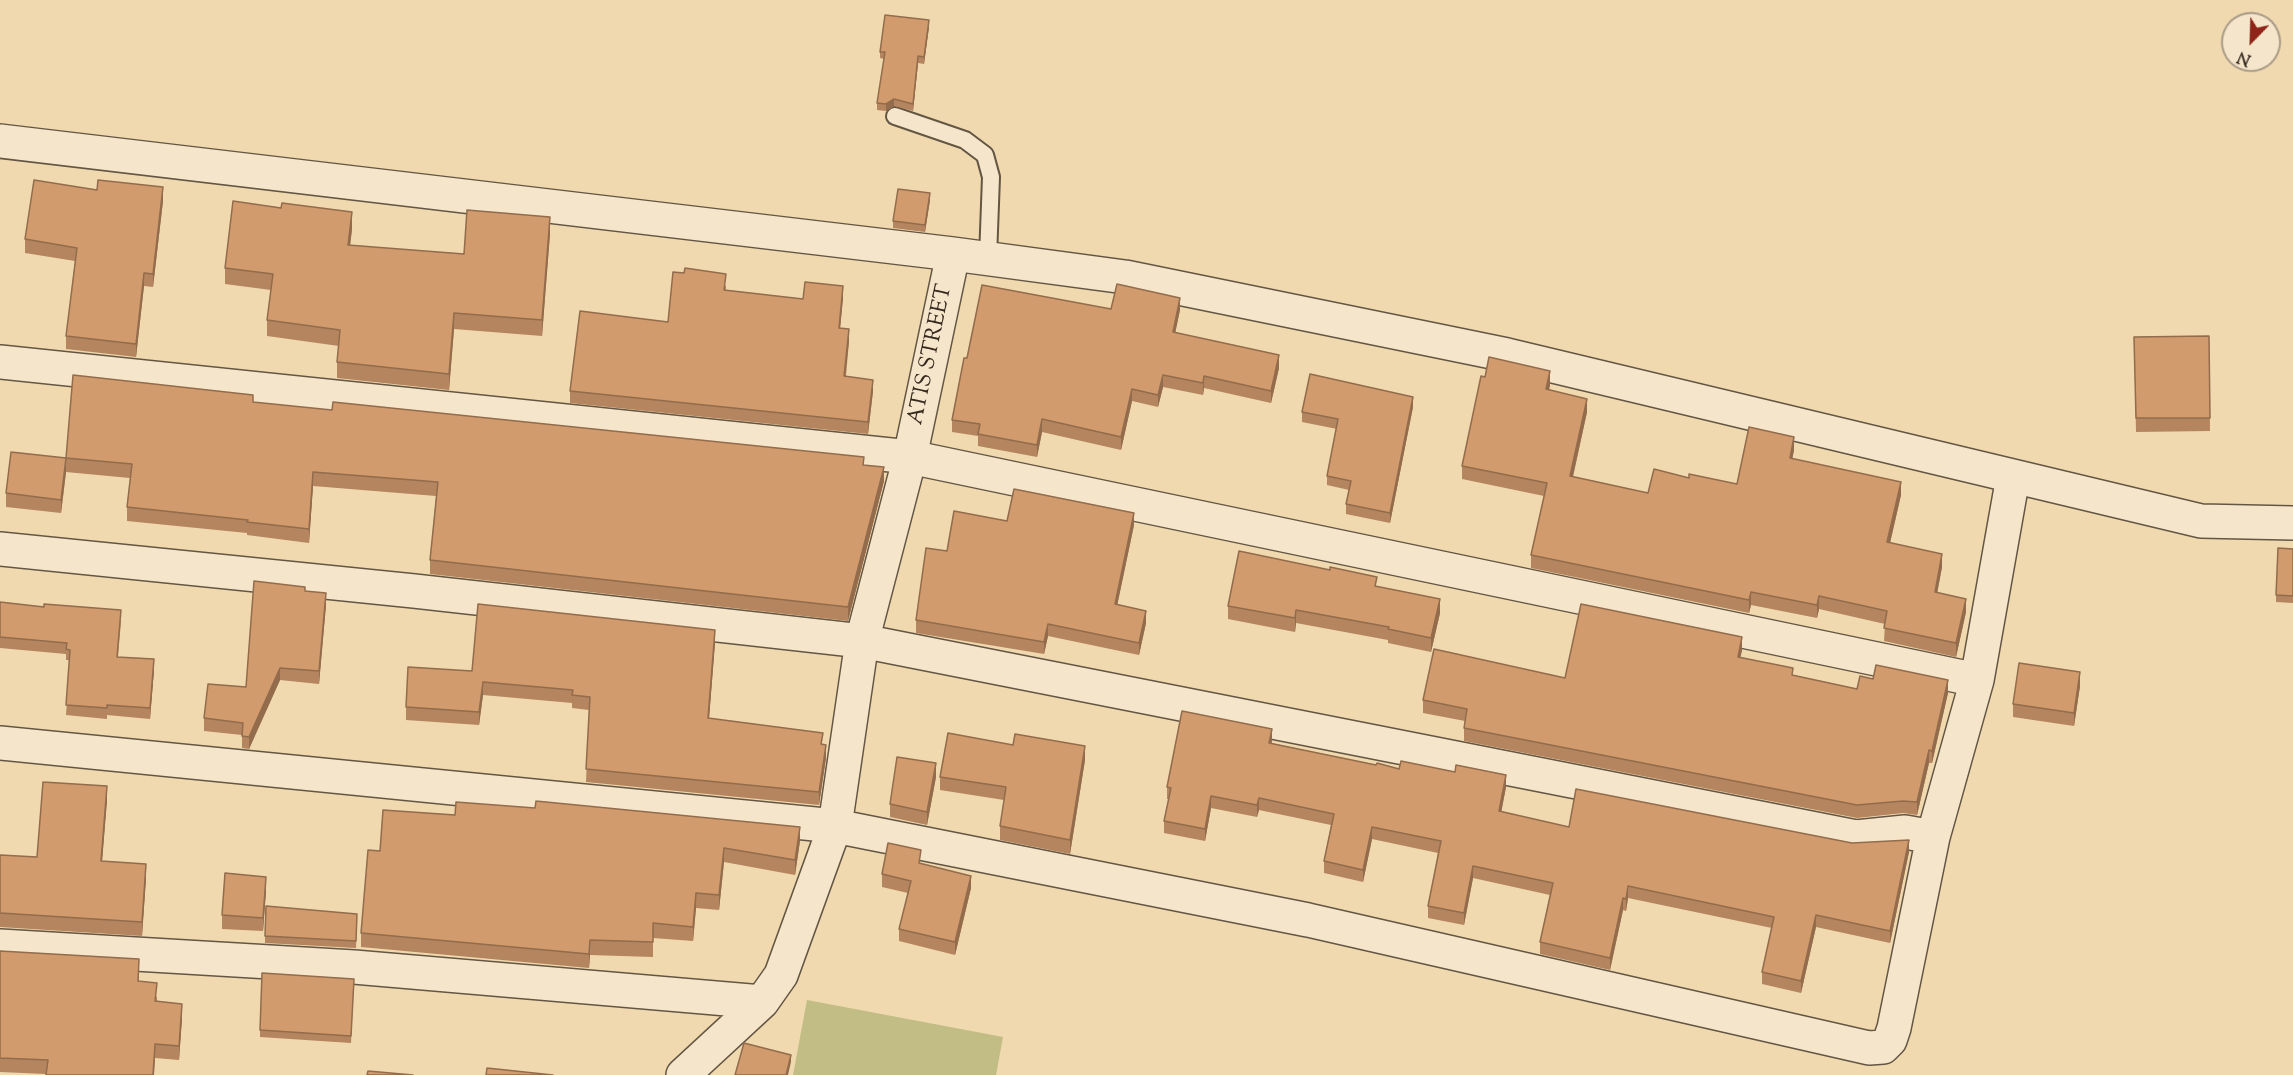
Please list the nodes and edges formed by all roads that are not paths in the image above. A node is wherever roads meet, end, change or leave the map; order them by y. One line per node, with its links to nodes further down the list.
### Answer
1 (895, 116): 4 (lane)
2 (0, 141): 3 (street)
3 (953, 254): 4 (street); 6 (street, ATIS STREET)
4 (988, 258): 7 (street)
5 (0, 362): 6 (street)
6 (910, 457): 10 (street, ATIS STREET); 11 (street)
7 (2013, 477): 8 (street); 11 (street)
8 (2293, 524)
9 (0, 549): 10 (street)
10 (862, 641): 13 (street, ATIS STREET); 14 (street)
11 (1977, 680): 14 (street)
12 (0, 742): 13 (street)
13 (835, 826): 14 (street); 16 (street, ATIS STREET)
14 (1933, 837)
15 (0, 946): 16 (street)
16 (762, 1002): 17 (street, ATIS STREET)
17 (683, 1075)

